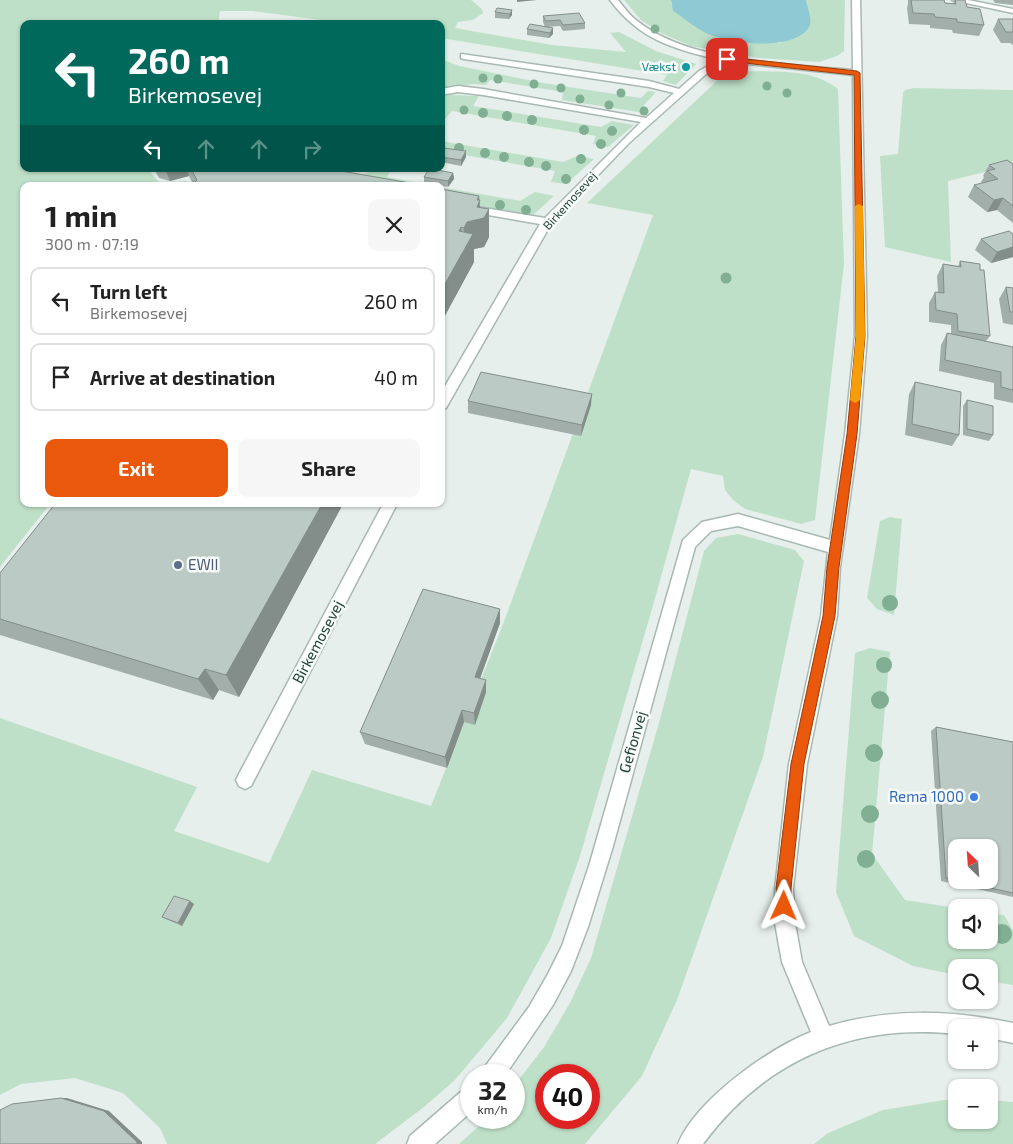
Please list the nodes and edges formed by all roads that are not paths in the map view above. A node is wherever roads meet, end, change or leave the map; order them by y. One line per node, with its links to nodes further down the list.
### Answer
1 (614, 0): 6 (street)
2 (856, 0): 7 (street)
3 (956, 0): 4 (street)
4 (1013, 11)
5 (464, 56): 9 (street)
6 (727, 59): 7 (street); 9 (street, Birkemosevej)
7 (857, 73): 15 (street)
8 (445, 92): 10 (street)
9 (681, 92): 10 (street, Birkemosevej)
10 (650, 121): 12 (street, Birkemosevej)
11 (445, 205): 12 (street)
12 (547, 222): 13 (street, Birkemosevej)
13 (445, 398)
14 (388, 507): 16 (street, Birkemosevej)
15 (836, 548): 20 (street); 21 (street, Gefionvej)
16 (245, 780)
17 (948, 1023): 20 (street)
18 (998, 1030): 19 (street)
19 (1013, 1033)
20 (824, 1038): 24 (street)
21 (500, 1064)
22 (460, 1108): 23 (street)
23 (418, 1144)
24 (689, 1144)

